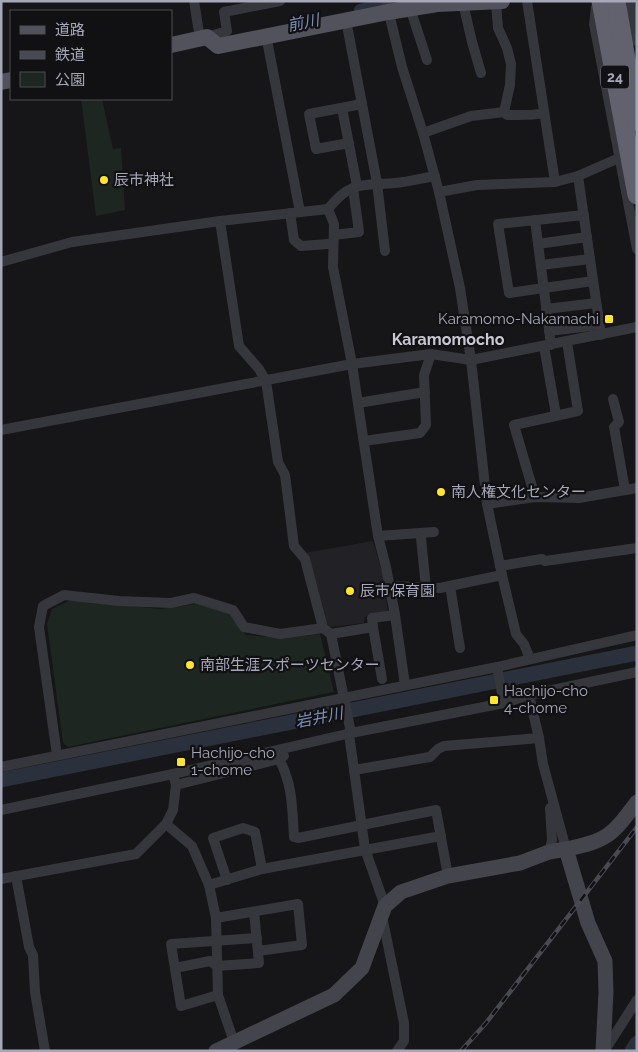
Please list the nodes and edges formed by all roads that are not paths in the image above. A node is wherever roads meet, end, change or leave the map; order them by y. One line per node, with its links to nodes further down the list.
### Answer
1 (194, 1): 14 (street)
2 (280, 1): 14 (street)
3 (502, 1): 9 (main road)
4 (527, 1): 22 (street)
5 (599, 1): 26 (highway, 24)
6 (616, 1): 23 (highway, 24)
7 (627, 1): 15 (street)
8 (456, 2): 9 (main road); 11 (main road); 18 (street)
9 (496, 2): 21 (street)
10 (387, 7): 11 (main road); 12 (main road); 24 (street)
11 (410, 8): 17 (street)
12 (346, 20): 13 (main road); 19 (street)
13 (266, 35): 14 (main road); 35 (street)
14 (204, 38): 16 (main road)
15 (637, 41)
16 (172, 45)
17 (427, 60)
18 (481, 73)
19 (362, 104): 20 (street); 30 (street)
20 (342, 108): 25 (street); 25 (street)
21 (504, 112): 22 (street); 24 (street)
22 (544, 113): 29 (street)
23 (637, 122)
24 (423, 133): 27 (street)
25 (349, 144): 31 (street)
26 (624, 156): 28 (street); 33 (highway, 24); 42 (street)
27 (435, 176): 30 (street); 32 (street)
28 (578, 176): 29 (street); 36 (street)
29 (555, 182): 32 (street)
30 (377, 184): 31 (street); 43 (street)
31 (355, 187): 34 (street); 40 (street)
32 (439, 192): 57 (street)
33 (637, 195)
34 (328, 209): 35 (street); 40 (street)
35 (295, 213): 37 (street); 40 (street)
36 (584, 215): 38 (street); 39 (street)
37 (220, 220): 45 (street); 59 (street)
38 (535, 220): 41 (street); 48 (street)
39 (587, 237): 41 (street); 44 (street)
40 (331, 240): 58 (street)
41 (538, 244): 46 (street)
42 (637, 249)
43 (385, 251)
44 (590, 259): 46 (street); 47 (street)
45 (1, 262)
46 (541, 265): 48 (street)
47 (593, 281): 48 (street); 49 (street)
48 (544, 288): 50 (street)
49 (596, 303): 50 (street); 52 (street)
50 (546, 309): 53 (street)
51 (637, 327): 52 (street)
52 (600, 330): 53 (street); 54 (street)
53 (549, 331): 55 (street)
54 (567, 342): 55 (street); 63 (street)
55 (547, 346): 57 (street); 63 (street)
56 (431, 354): 57 (street); 58 (street); 60 (street)
57 (470, 360): 69 (street)
58 (352, 364): 59 (street); 62 (street)
59 (266, 381): 64 (street); 80 (street)
60 (425, 392): 62 (street); 65 (street)
61 (613, 399): 67 (street)
62 (358, 403): 65 (street)
63 (556, 415): 68 (street)
64 (1, 430)
65 (364, 441): 71 (street)
66 (637, 488): 67 (street)
67 (625, 490): 68 (street)
68 (535, 497): 69 (street)
69 (487, 504): 74 (street)
70 (434, 532): 71 (street)
71 (378, 536): 75 (street)
72 (421, 538): 77 (street)
73 (637, 548): 74 (street)
74 (501, 570): 76 (street); 83 (street)
75 (390, 586): 77 (street); 78 (street)
76 (450, 586): 77 (street); 82 (street)
77 (426, 588)
78 (395, 614): 79 (street); 87 (street)
79 (373, 627): 80 (street); 86 (street)
80 (327, 631): 89 (street); 94 (street)
81 (637, 635): 83 (street)
82 (460, 648)
83 (530, 659): 84 (street)
84 (497, 669): 87 (street); 90 (street)
85 (637, 672): 88 (street)
86 (382, 679)
87 (405, 685): 89 (street)
88 (529, 694): 90 (street); 92 (street)
89 (344, 700): 91 (street); 94 (street)
90 (503, 700): 91 (street)
91 (350, 732): 93 (street); 97 (street)
92 (539, 738): 97 (street); 100 (street)
93 (302, 744): 95 (street); 98 (street)
94 (58, 755): 96 (street)
95 (279, 759): 99 (street); 104 (street)
96 (1, 767)
97 (354, 770): 104 (street)
98 (173, 774): 99 (street); 102 (street)
99 (176, 786): 103 (street)
100 (549, 788): 107 (street); 108 (street)
101 (637, 802): 107 (street)
102 (1, 810)
103 (166, 824): 110 (street); 114 (street)
104 (362, 825): 105 (street); 106 (street)
105 (441, 836): 106 (street); 111 (street)
106 (365, 849): 109 (street); 115 (street)
107 (566, 849): 108 (street); 129 (street)
108 (549, 852): 111 (street)
109 (262, 870): 113 (street); 113 (street)
110 (16, 876): 112 (street); 126 (street)
111 (448, 876): 115 (street)
112 (1, 879)
113 (227, 880): 114 (street)
114 (209, 885): 117 (street)
115 (383, 911): 125 (street); 128 (street)
116 (254, 912): 117 (street); 118 (street); 120 (street)
117 (216, 918): 119 (street)
118 (257, 938): 119 (street); 120 (street)
119 (216, 940): 121 (street); 122 (street)
120 (258, 951): 121 (street)
121 (217, 966): 122 (street); 123 (street)
122 (175, 968): 123 (street)
123 (218, 995): 125 (street)
124 (637, 1000): 129 (street)
125 (234, 1042): 127 (street)
126 (46, 1051)
127 (216, 1051)
128 (397, 1051)
129 (604, 1051)

